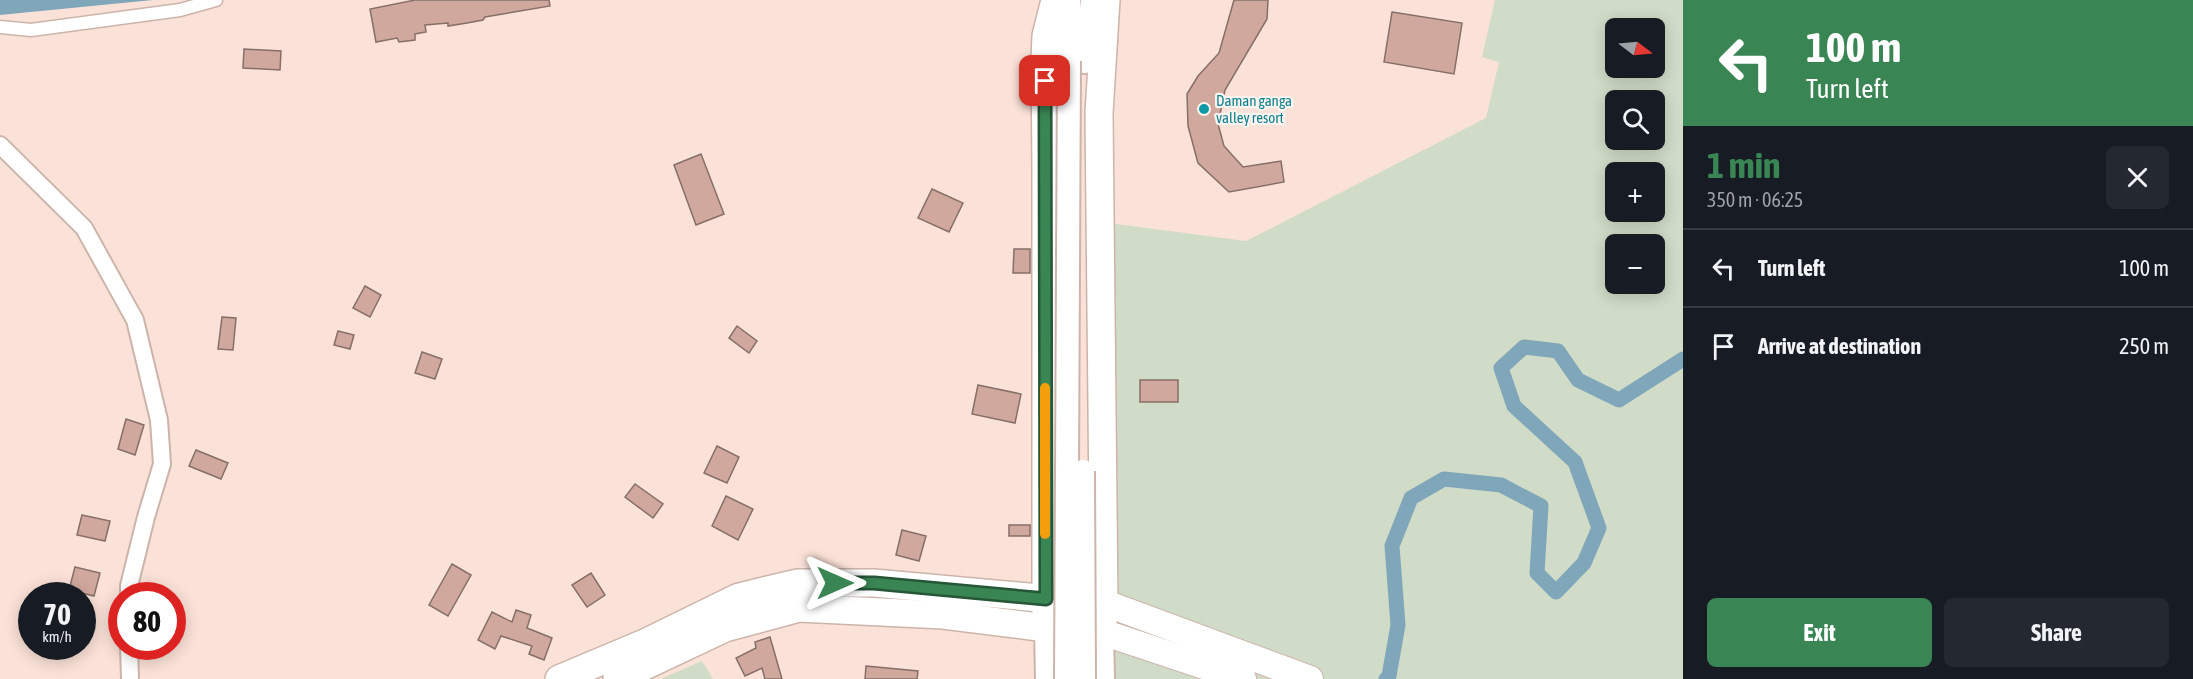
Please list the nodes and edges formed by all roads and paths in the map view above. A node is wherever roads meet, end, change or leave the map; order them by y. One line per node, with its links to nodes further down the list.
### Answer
1 (216, 0): 6 (street)
2 (1055, 0): 10 (highway)
3 (1069, 0): 7 (main road)
4 (1092, 0): 7 (main road)
5 (1106, 0): 11 (highway)
6 (0, 27)
7 (1077, 61): 19 (main road, bridge); 20 (main road, bridge)
8 (0, 145): 9 (street)
9 (130, 582)
10 (1046, 599): 11 (highway); 12 (highway); 16 (highway)
11 (1104, 605): 13 (highway); 23 (main road)
12 (1046, 628): 13 (highway); 17 (highway); 18 (main road)
13 (1102, 635): 21 (main road); 22 (main road)
14 (129, 660): 15 (street)
15 (130, 679)
16 (559, 679)
17 (617, 679)
18 (1047, 679)
19 (1066, 679)
20 (1084, 679)
21 (1102, 679)
22 (1243, 679)
23 (1310, 679)

